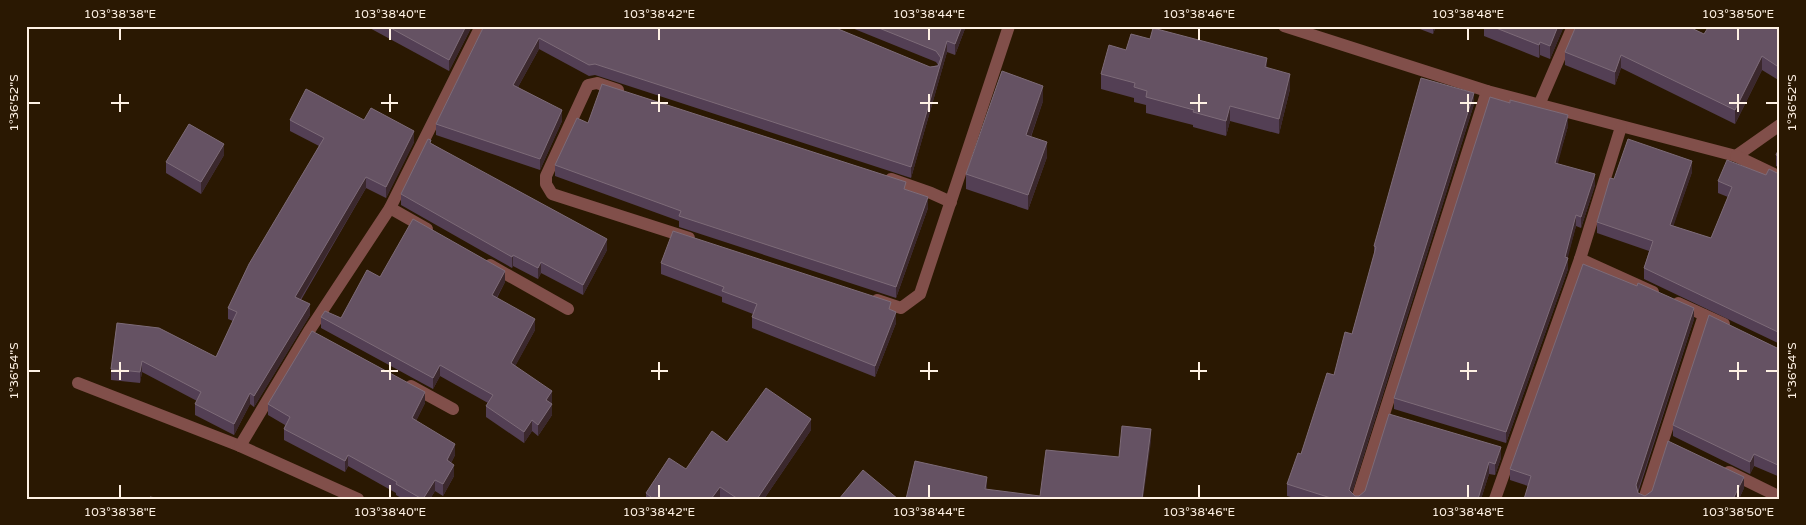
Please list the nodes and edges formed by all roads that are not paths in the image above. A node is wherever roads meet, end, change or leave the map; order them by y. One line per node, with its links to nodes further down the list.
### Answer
1 (481, 26): 14 (street)
2 (1009, 26): 13 (street)
3 (1284, 26): 5 (street)
4 (1573, 26): 7 (street)
5 (1487, 91): 7 (street); 32 (street)
6 (634, 95): 16 (street)
7 (1539, 105): 9 (street)
8 (1780, 125): 10 (street)
9 (1621, 128): 10 (street); 18 (street)
10 (1736, 156): 12 (street)
11 (876, 174): 13 (street)
12 (1780, 177)
13 (952, 202): 19 (street)
14 (390, 208): 15 (street); 26 (street)
15 (441, 237)
16 (703, 243)
17 (475, 256): 20 (street)
18 (1580, 259): 21 (street); 28 (street)
19 (864, 296)
20 (568, 309)
21 (1704, 315): 22 (street); 34 (street)
22 (1738, 331)
23 (402, 381): 25 (street)
24 (78, 383): 26 (street)
25 (454, 409)
26 (240, 446): 31 (street)
27 (1494, 448): 28 (street)
28 (1513, 453): 33 (street)
29 (1717, 467): 30 (street)
30 (1780, 498)
31 (358, 499)
32 (1357, 499)
33 (1496, 499)
34 (1644, 499)

